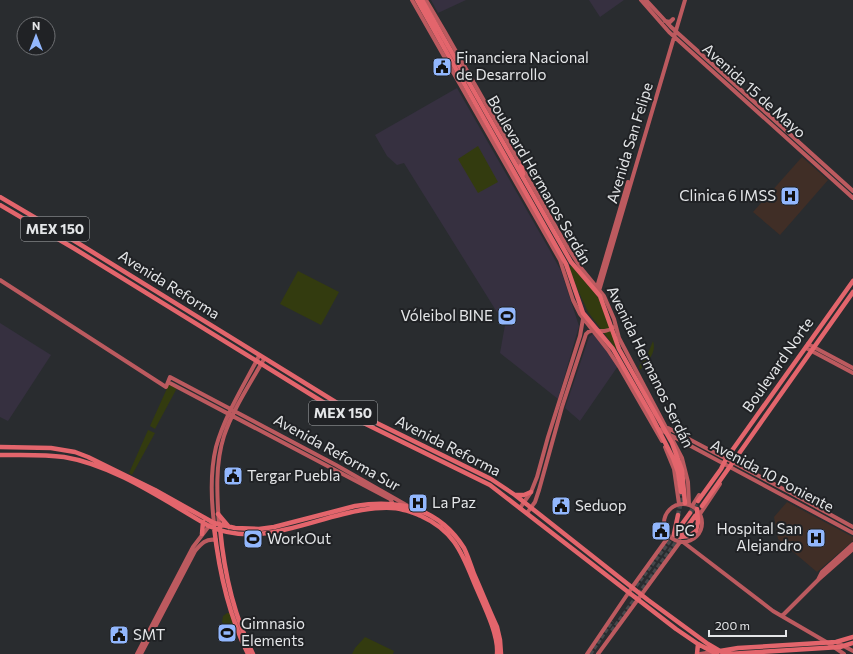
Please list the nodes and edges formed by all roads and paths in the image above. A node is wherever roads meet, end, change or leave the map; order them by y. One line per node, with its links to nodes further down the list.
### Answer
1 (412, 0): 8 (main road, Avenida Hermanos Serdán)
2 (417, 0): 8 (main road, Boulevard Hermanos Serdán)
3 (422, 0): 12 (main road, Boulevard Hermanos Serdán)
4 (426, 0): 12 (main road, Avenida Hermanos Serdán)
5 (641, 0): 11 (main road, Avenida 15 de Mayo)
6 (646, 0): 10 (main road, Avenida 15 de Mayo)
7 (684, 0): 11 (main road, Avenida San Felipe)
8 (420, 10): 12 (main road, Boulevard Hermanos Serdán); 13 (main road, Avenida Hermanos Serdán)
9 (673, 19): 10 (main road)
10 (664, 21): 11 (main road, Avenida 15 de Mayo)
11 (674, 33): 22 (main road, Avenida 15 de Mayo); 25 (main road, Avenida 15 de Mayo); 32 (main road, Avenida San Felipe)
12 (452, 56): 13 (main road); 15 (main road, Boulevard Hermanos Serdán); 16 (main road, Boulevard Hermanos Serdán); 17 (main road, Avenida Hermanos Serdán)
13 (451, 68): 14 (main road, Avenida Hermanos Serdán)
14 (466, 95): 15 (main road); 34 (main road, Avenida Hermanos Serdán)
15 (476, 104): 31 (main road, Boulevard Hermanos Serdán)
16 (481, 105): 17 (main road); 19 (main road, Boulevard Hermanos Serdán)
17 (488, 109): 18 (main road, Avenida Hermanos Serdán)
18 (503, 135): 19 (main road); 20 (main road, Avenida Hermanos Serdán)
19 (508, 152): 21 (main road, Boulevard Hermanos Serdán)
20 (521, 166): 21 (main road); 23 (main road, Avenida Hermanos Serdán)
21 (524, 182): 26 (main road, Boulevard Hermanos Serdán)
22 (853, 190)
23 (536, 192): 26 (main road); 32 (main road, Avenida Hermanos Serdán)
24 (0, 197): 43 (main road, Avenida Reforma / MEX 150)
25 (853, 198)
26 (534, 199): 28 (main road, Boulevard Hermanos Serdán)
27 (0, 205): 44 (main road, Avenida Reforma / MEX 150)
28 (583, 277): 31 (main road); 32 (main road, Boulevard Hermanos Serdán)
29 (0, 280): 48 (main road)
30 (853, 281): 40 (main road, Boulevard Norte)
31 (572, 284): 34 (main road); 35 (main road, Boulevard Hermanos Serdán)
32 (597, 290): 37 (main road, Boulevard Hermanos Serdán)
33 (853, 292): 41 (main road, Boulevard Norte)
34 (571, 293): 36 (main road, Avenida Hermanos Serdán)
35 (583, 313): 36 (main road); 39 (main road, Boulevard Hermanos Serdán)
36 (583, 320): 38 (main road, Avenida Hermanos Serdán); 42 (main road)
37 (614, 327): 39 (main road); 51 (main road, Boulevard Hermanos Serdán); 52 (main road, Avenida Hermanos Serdán)
38 (592, 330): 39 (main road); 42 (main road); 46 (main road, Avenida Hermanos Serdán)
39 (599, 331): 46 (main road, Boulevard Hermanos Serdán)
40 (807, 346): 41 (main road); 59 (main road, Boulevard Norte)
41 (813, 349): 45 (main road); 47 (main road); 60 (main road, Boulevard Norte)
42 (578, 351): 61 (main road); 72 (main road)
43 (261, 357): 44 (main road); 63 (main road, Avenida Reforma / MEX 150)
44 (258, 363): 49 (main road); 71 (main road, Avenida Reforma / MEX 150)
45 (853, 368)
46 (624, 371): 51 (main road, Boulevard Hermanos Serdán); 54 (main road, Avenida Hermanos Serdán)
47 (853, 373)
48 (168, 382): 49 (main road, Avenida Reforma Sur); 50 (main road, Avenida Reforma Sur)
49 (233, 410): 50 (main road); 69 (main road, Avenida Reforma Sur)
50 (231, 415): 66 (main road, Avenida Reforma Sur); 76 (main road); 80 (main road)
51 (660, 427): 52 (main road, Boulevard Hermanos Serdán); 54 (main road, Boulevard Hermanos Serdán)
52 (667, 430): 53 (main road, Avenida 10 Poniente); 59 (main road, Avenida 10 Poniente); 68 (main road, Boulevard Hermanos Serdán)
53 (671, 436): 55 (main road, Avenida 10 Poniente); 57 (main road, Avenida Hermanos Serdán)
54 (662, 437): 62 (main road, Boulevard Hermanos Serdán); 67 (main road, Avenida Hermanos Serdán)
55 (686, 442): 57 (main road); 59 (main road, Avenida 10 Poniente)
56 (0, 447): 80 (main road)
57 (679, 451): 68 (main road, Avenida Hermanos Serdán)
58 (0, 454): 79 (main road)
59 (724, 461): 60 (main road, Avenida 10 Poniente); 64 (main road, Boulevard Norte); 68 (main road, Boulevard Norte)
60 (731, 465): 70 (main road, Boulevard Norte); 78 (main road, Boulevard Norte); 82 (main road, Avenida 10 Poniente); 84 (main road, Avenida 10 Poniente)
61 (531, 492): 63 (main road); 65 (main road)
62 (681, 492)
63 (515, 495): 65 (main road, Avenida Reforma / MEX 150)
64 (698, 501)
65 (524, 503): 71 (main road); 72 (main road, Avenida Reforma / MEX 150)
66 (392, 504): 69 (main road); 83 (main road)
67 (678, 504): 68 (main road); 87 (main road)
68 (689, 504): 73 (main road)
69 (408, 506): 112 (main road)
70 (702, 506)
71 (520, 508): 74 (main road, Avenida Reforma / MEX 150)
72 (530, 508): 74 (main road); 86 (main road, Avenida Reforma / MEX 150)
73 (697, 509): 78 (main road); 91 (main road)
74 (527, 513): 90 (main road, Avenida Reforma / MEX 150)
75 (690, 513): 87 (main road)
76 (218, 514): 81 (main road); 83 (main road)
77 (678, 515): 87 (main road)
78 (698, 515): 91 (main road, Boulevard Norte); 91 (main road)
79 (203, 522): 80 (main road); 85 (main road)
80 (212, 526): 81 (main road); 85 (main road); 89 (main road)
81 (220, 527): 83 (main road); 88 (main road)
82 (853, 527)
83 (229, 529): 88 (main road); 111 (main road)
84 (853, 533)
85 (202, 534): 107 (main road)
86 (565, 535): 90 (main road); 95 (main road, Avenida Reforma / MEX 150)
87 (673, 535): 91 (main road); 95 (main road)
88 (221, 538): 110 (main road)
89 (216, 540): 108 (main road); 109 (main road)
90 (561, 540): 95 (main road, Avenida Reforma / MEX 150)
91 (681, 540): 96 (main road, Boulevard Norte); 97 (main road)
92 (853, 544): 94 (main road)
93 (853, 549): 94 (main road)
94 (818, 580): 97 (main road)
95 (630, 590): 96 (main road, Avenida Reforma / MEX 150); 113 (main road)
96 (640, 597): 101 (main road, Avenida Reforma / MEX 150); 106 (main road, Avenida Reforma / MEX 150); 114 (main road, Boulevard Norte)
97 (782, 616): 99 (main road)
98 (853, 637): 103 (main road)
99 (828, 643): 102 (main road); 103 (main road); 106 (main road)
100 (853, 643): 103 (main road)
101 (698, 644): 105 (main road, Avenida Reforma / MEX 150); 115 (main road)
102 (834, 647): 103 (main road); 117 (main road)
103 (840, 647): 104 (main road); 118 (main road)
104 (853, 651)
105 (712, 652): 106 (main road); 116 (main road)
106 (718, 652): 117 (main road, Avenida Reforma / MEX 150)
107 (137, 654)
108 (141, 654)
109 (248, 654)
110 (254, 654)
111 (497, 654)
112 (501, 654)
113 (587, 654)
114 (598, 654)
115 (697, 654)
116 (700, 654)
117 (726, 654)
118 (844, 654)

